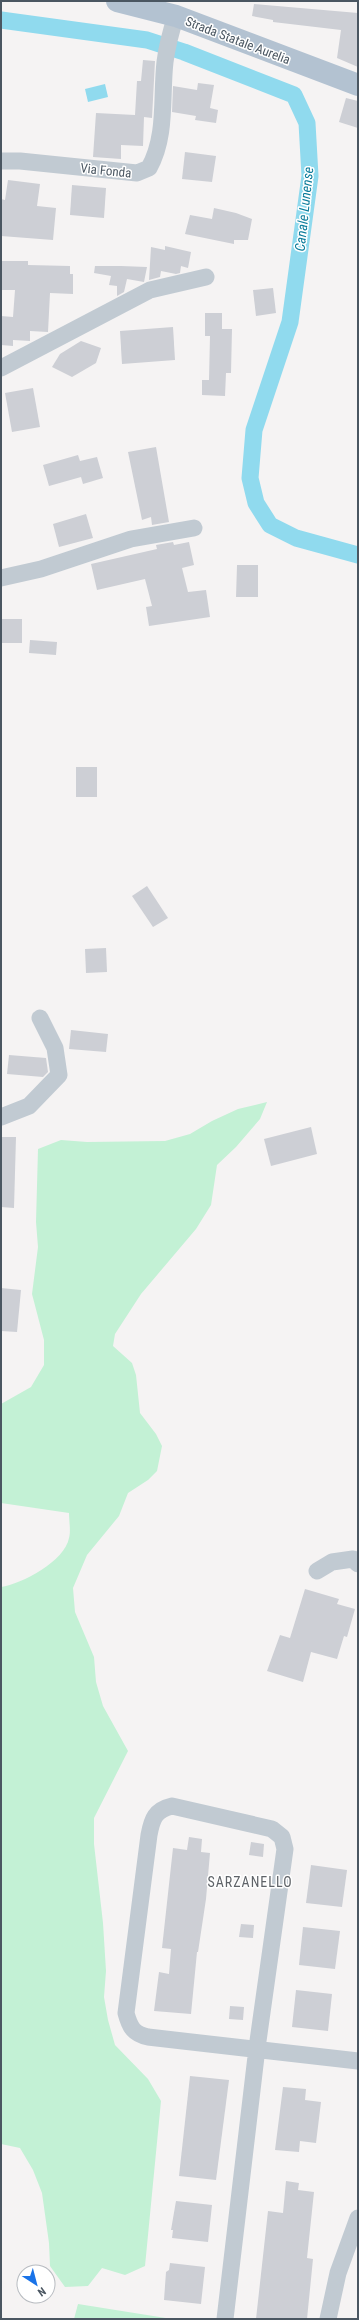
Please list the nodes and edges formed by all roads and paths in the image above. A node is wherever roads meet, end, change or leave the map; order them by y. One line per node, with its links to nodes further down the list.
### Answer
1 (117, 1): 2 (main road, Strada Statale Aurelia)
2 (173, 25): 3 (main road, Strada Statale Aurelia); 4 (street, Via Fonda)
3 (358, 85)
4 (1, 162)
5 (206, 278): 6 (street)
6 (1, 368)
7 (194, 528): 8 (street)
8 (1, 578)
9 (40, 1018): 10 (street)
10 (1, 1117)
11 (358, 1564): 12 (street)
12 (317, 1571)
13 (257, 2048): 13 (street); 14 (street); 16 (street)
14 (358, 2061)
15 (358, 2218): 17 (street)
16 (225, 2319)
17 (328, 2319)

